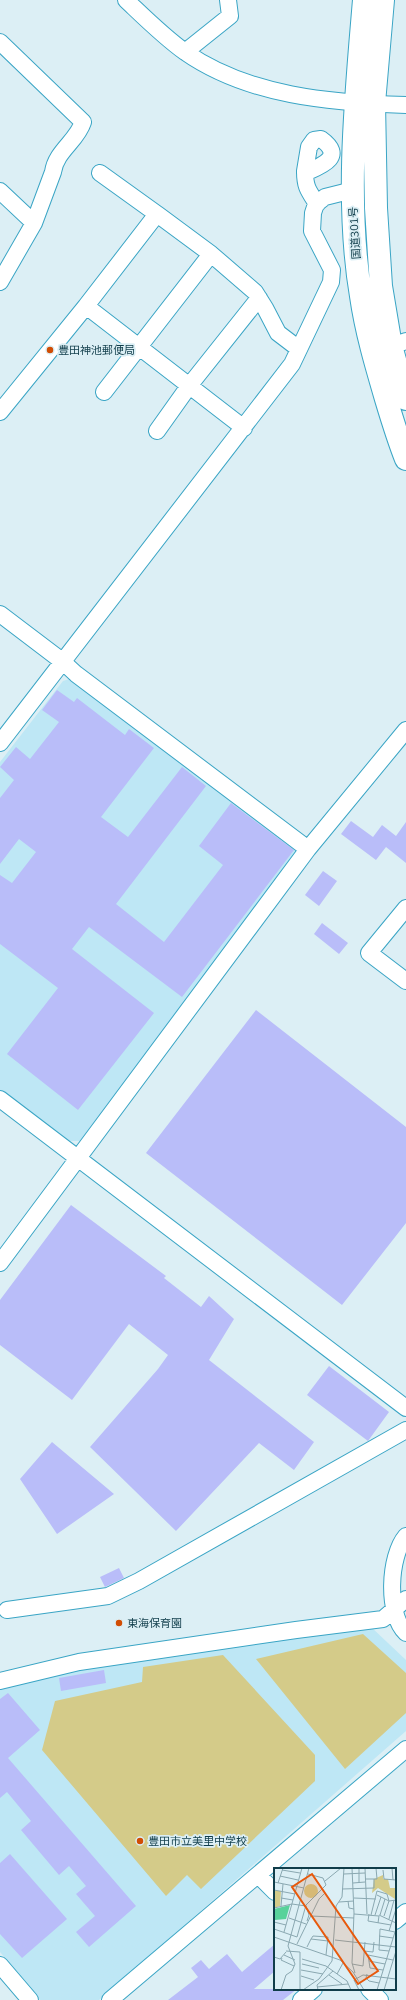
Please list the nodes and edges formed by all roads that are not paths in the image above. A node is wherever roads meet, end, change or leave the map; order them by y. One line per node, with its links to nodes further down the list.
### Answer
1 (126, 0): 6 (street)
2 (228, 0): 6 (street)
3 (364, 0): 7 (highway, 国道301号)
4 (383, 0): 7 (highway, 国道301号)
5 (0, 42): 15 (street)
6 (185, 52): 7 (street)
7 (365, 103): 8 (street); 11 (highway, 国道301号); 20 (highway, 国道301号)
8 (406, 106)
9 (100, 173): 14 (street)
10 (305, 173): 13 (street)
11 (353, 190): 13 (street); 29 (highway, 国道301号)
12 (0, 191): 15 (street)
13 (317, 204): 22 (street)
14 (157, 214): 16 (street); 19 (street)
15 (34, 223): 17 (street)
16 (210, 254): 18 (street); 21 (street)
17 (0, 282)
18 (259, 298): 22 (street); 23 (street)
19 (86, 306): 21 (street); 26 (street)
20 (398, 343): 25 (highway, 国道301号)
21 (138, 347): 23 (street); 24 (street)
22 (299, 349): 27 (street)
23 (189, 386): 27 (street); 28 (street)
24 (104, 392)
25 (406, 399)
26 (2, 405)
27 (244, 428): 31 (street)
28 (157, 432)
29 (406, 459)
30 (0, 614): 31 (street)
31 (62, 661): 33 (street); 34 (street)
32 (406, 730): 34 (street)
33 (0, 743)
34 (308, 849): 38 (street)
35 (406, 908): 36 (street)
36 (406, 981)
37 (0, 1100): 38 (street)
38 (79, 1158): 39 (street); 40 (street)
39 (0, 1263)
40 (406, 1408)
41 (406, 1430): 45 (street)
42 (406, 1536): 44 (street)
43 (406, 1599): 44 (street)
44 (393, 1609): 46 (street); 47 (street)
45 (7, 1610)
46 (406, 1633)
47 (0, 1681)
48 (406, 1749): 49 (street)
49 (258, 1875): 50 (street); 57 (street)
50 (274, 1891)
51 (406, 1912): 52 (street)
52 (396, 1920)
53 (0, 1965): 56 (street)
54 (313, 1990): 58 (street)
55 (370, 1990): 59 (street)
56 (30, 2000)
57 (110, 2000)
58 (301, 2000)
59 (380, 2000)

